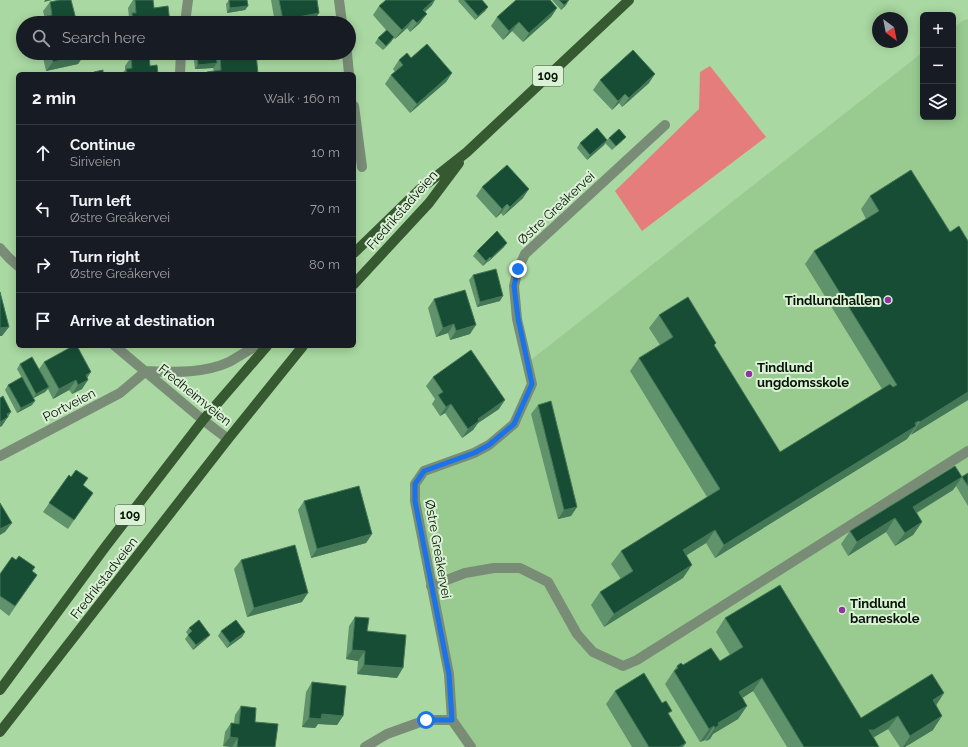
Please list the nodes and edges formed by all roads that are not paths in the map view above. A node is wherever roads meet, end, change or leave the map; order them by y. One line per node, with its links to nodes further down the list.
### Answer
1 (188, 0): 4 (street)
2 (339, 0): 5 (street)
3 (630, 0): 12 (main road, Fredrikstadveien / 109)
4 (186, 16)
5 (341, 16)
6 (181, 60): 8 (street)
7 (347, 60): 9 (street)
8 (180, 72)
9 (350, 72)
10 (356, 121): 13 (street)
11 (665, 125): 27 (street, Østre Greåkervei)
12 (467, 152): 15 (main road, Fredrikstadveien / 109); 17 (main road, Fredrikstadveien / 109)
13 (362, 167)
14 (0, 248): 16 (street)
15 (356, 251)
16 (16, 264)
17 (356, 282)
18 (117, 348): 22 (street, Fredheimveien)
19 (252, 348): 22 (street, Fredheimveien)
20 (265, 348): 23 (main road, Fredrikstadveien / 109)
21 (301, 348): 24 (main road, Fredrikstadveien / 109)
22 (146, 371): 23 (street, Fredheimveien); 26 (street, Portveien)
23 (203, 420): 24 (street, Fredheimveien); 28 (main road, Fredrikstadveien / 109)
24 (228, 439): 30 (main road, Fredrikstadveien / 109)
25 (968, 451): 27 (street)
26 (0, 456)
27 (431, 586): 29 (street, Østre Greåkervei)
28 (0, 690)
29 (452, 720): 31 (street); 32 (street)
30 (0, 732)
31 (365, 747)
32 (471, 747)

